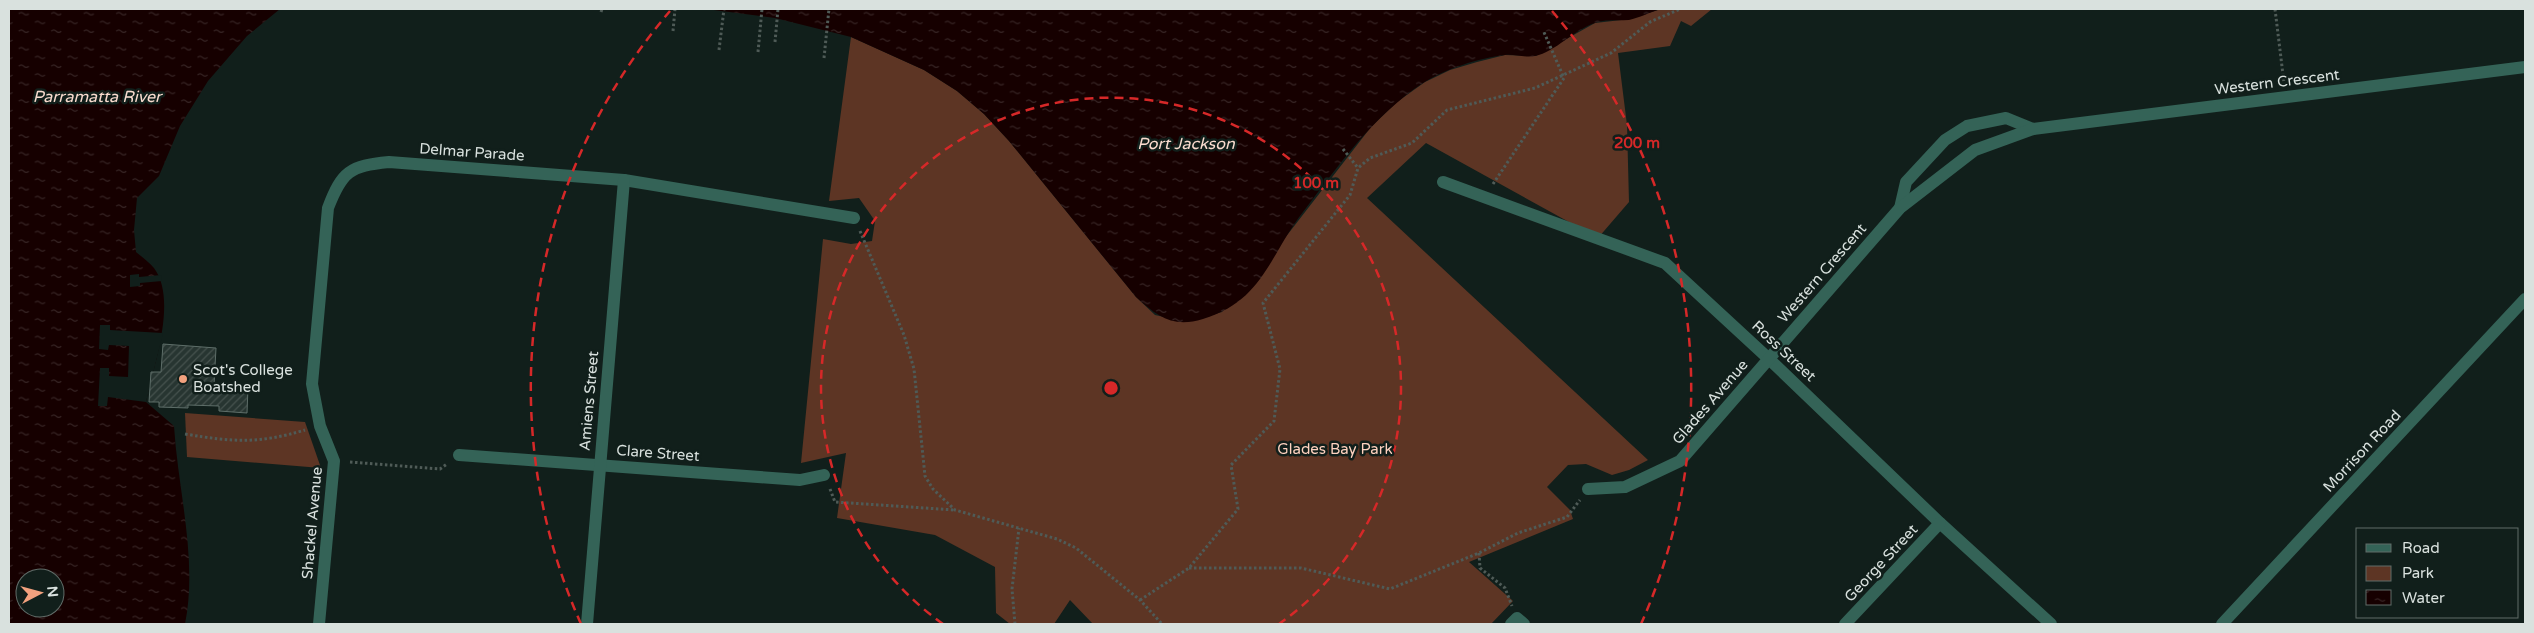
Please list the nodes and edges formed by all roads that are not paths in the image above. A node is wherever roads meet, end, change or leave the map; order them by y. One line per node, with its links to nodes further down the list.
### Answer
1 (2525, 67): 2 (street, Western Crescent)
2 (2033, 129): 5 (street, Western Crescent); 5 (street, Western Crescent)
3 (624, 180): 6 (street, Delmar Parade); 9 (street, Delmar Parade); 11 (street, Amiens Street)
4 (1443, 182): 8 (street, Ross Street)
5 (1900, 208): 8 (street, Western Crescent)
6 (854, 218)
7 (2525, 299): 19 (street, Morrison Road)
8 (1769, 359): 13 (street, Glades Avenue); 14 (street, Ross Street)
9 (320, 426): 15 (street, Shackel Avenue)
10 (459, 455): 11 (street, Clare Street)
11 (600, 466): 12 (street, Clare Street); 16 (street, Amiens Street)
12 (824, 475)
13 (1588, 489)
14 (1940, 523): 17 (street, George Street); 18 (street, Ross Street)
15 (319, 624)
16 (587, 624)
17 (1845, 624)
18 (2051, 624)
19 (2222, 624)

